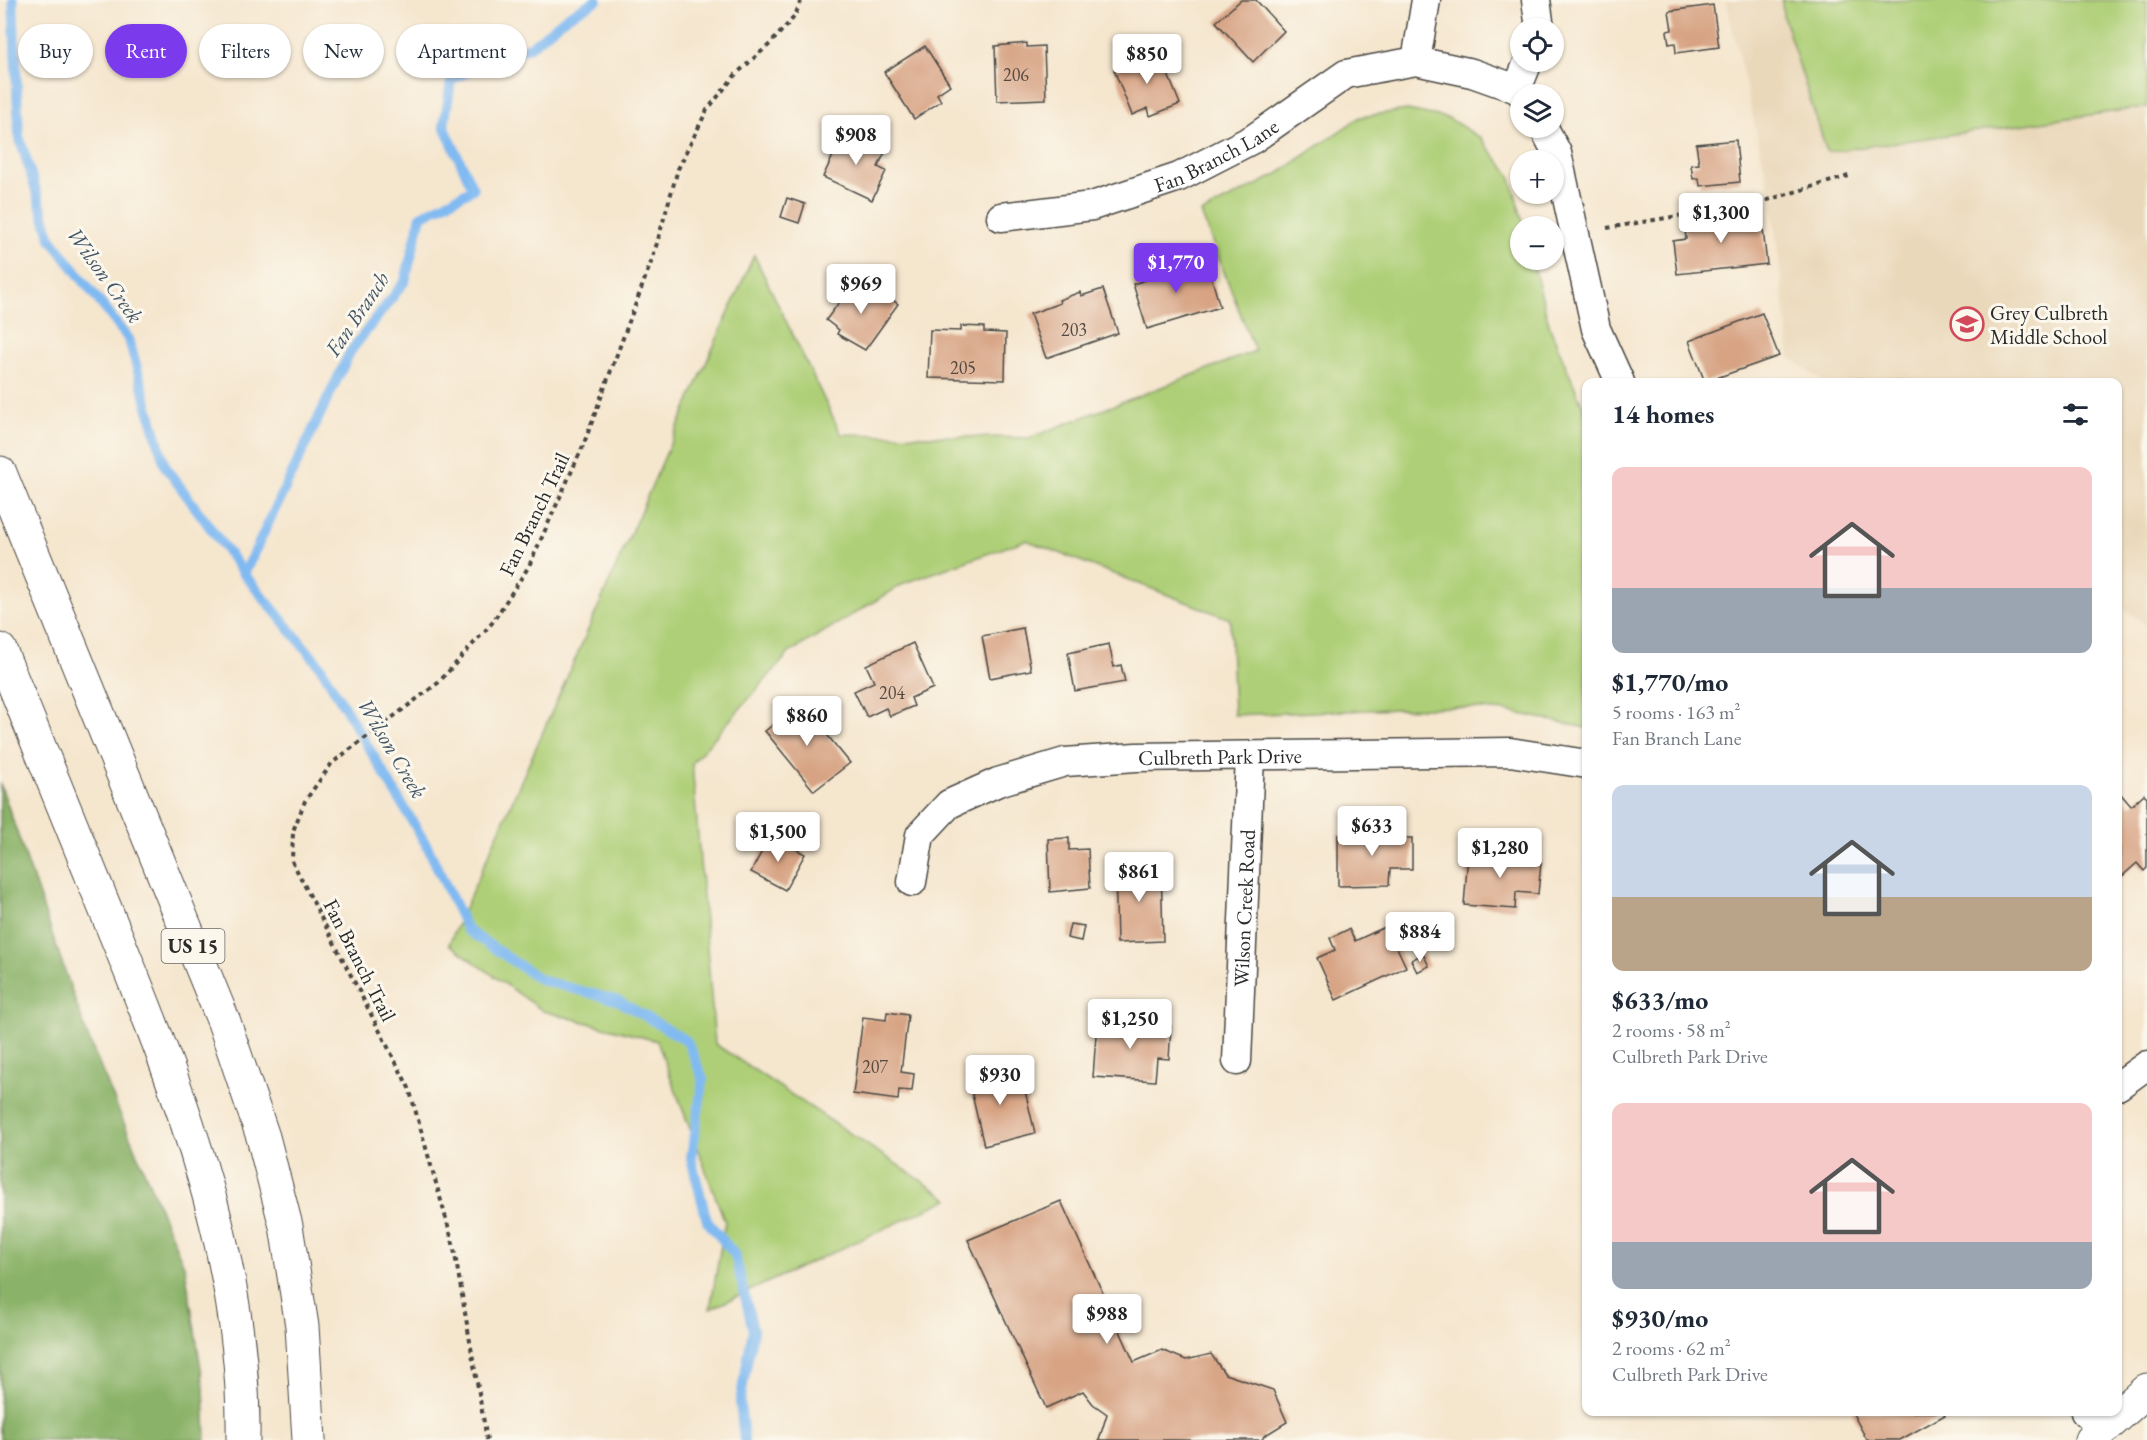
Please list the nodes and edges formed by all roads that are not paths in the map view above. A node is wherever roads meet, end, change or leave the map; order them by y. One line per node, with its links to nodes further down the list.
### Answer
1 (1426, 0): 4 (street)
2 (1536, 0): 3 (street)
3 (1539, 18)
4 (1416, 61): 5 (street, Fan Branch Lane); 7 (street, Fan Branch Lane)
5 (1510, 88)
6 (1549, 138): 8 (street)
7 (1001, 217)
8 (1618, 378)
9 (0, 473): 22 (main road, US 15)
10 (0, 650): 21 (main road)
11 (1251, 756): 12 (street, Culbreth Park Drive); 13 (street, Culbreth Park Drive); 14 (street, Wilson Creek Road)
12 (1582, 763)
13 (912, 882)
14 (1237, 1061)
15 (2147, 1065): 16 (street)
16 (2122, 1083)
17 (2147, 1390): 18 (main road)
18 (2122, 1407)
19 (2108, 1416): 20 (main road)
20 (2092, 1427)
21 (243, 1440)
22 (309, 1440)

